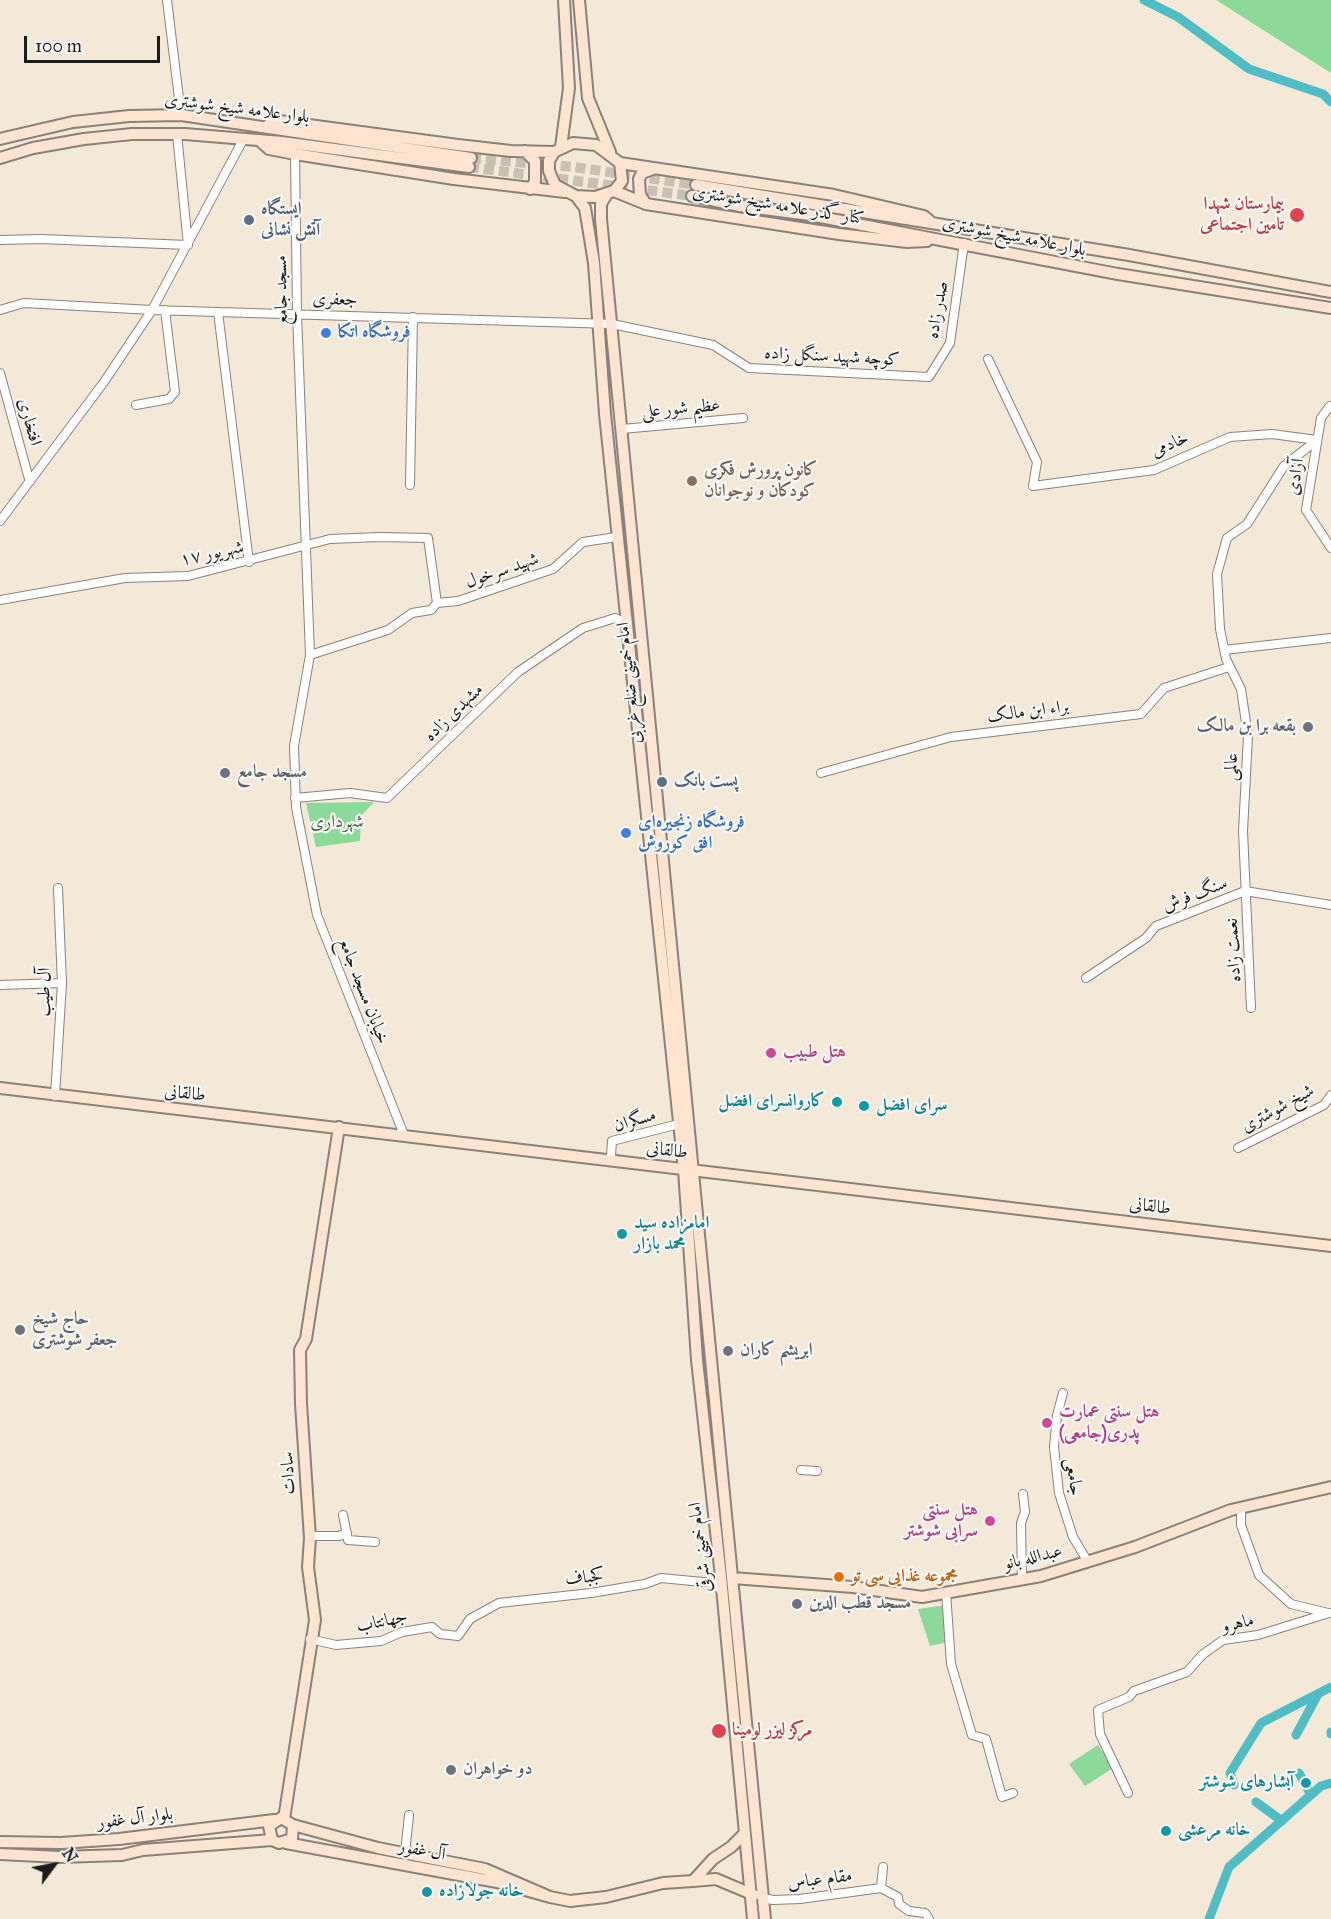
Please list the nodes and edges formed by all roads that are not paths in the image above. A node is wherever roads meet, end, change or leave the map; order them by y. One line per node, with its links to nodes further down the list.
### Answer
1 (167, 0): 4 (street)
2 (564, 0): 10 (main road)
3 (579, 0): 14 (main road)
4 (181, 115): 5 (main road, بلوار علامه شیخ شوشتری); 8 (main road, بلوار علامه شیخ شوشتری)
5 (262, 125): 9 (main road, بلوار علامه شیخ شوشتری); 11 (main road)
6 (177, 134): 7 (main road, بلوار علامه شیخ شوشتری); 13 (main road, بلوار علامه شیخ شوشتری); 29 (street)
7 (244, 138): 9 (main road, بلوار علامه شیخ شوشتری); 29 (street)
8 (0, 139)
9 (259, 140): 12 (main road)
10 (558, 149): 11 (main road); 14 (main road); 18 (main road)
11 (525, 151): 17 (main road)
12 (295, 154): 17 (main road); 38 (street, مسجد جامع)
13 (0, 158)
14 (616, 159): 15 (main road); 19 (main road)
15 (653, 169): 22 (main road); 25 (main road)
16 (696, 185): 25 (main road, بلوار علامه شیخ شوشتری)
17 (530, 189): 18 (main road)
18 (565, 192): 20 (main road)
19 (611, 193): 20 (main road); 22 (main road, کنار گذر علامه شیخ شوشتری); 24 (main road, امام خمینی ضلع غربی)
20 (576, 196): 23 (main road, امام خمینی ضلع غربی)
21 (692, 196): 27 (main road, بلوار علامه شیخ شوشتری)
22 (646, 204): 27 (main road, کنار گذر علامه شیخ شوشتری)
23 (587, 219): 24 (main road); 40 (main road, امام خمینی ضلع غربی)
24 (601, 219): 41 (main road, امام خمینی ضلع غربی)
25 (933, 225): 30 (main road, بلوار علامه شیخ شوشتری)
26 (0, 240): 29 (street)
27 (939, 240): 28 (main road, بلوار علامه شیخ شوشتری)
28 (964, 243): 32 (main road, بلوار علامه شیخ شوشتری); 44 (street, صدر زاده)
29 (189, 245): 35 (street)
30 (1248, 276): 31 (main road, بلوار علامه شیخ شوشتری); 32 (main road)
31 (1331, 292)
32 (1245, 294): 33 (main road, بلوار علامه شیخ شوشتری)
33 (1331, 308)
34 (0, 310): 35 (street, جعفری)
35 (152, 310): 36 (street, جعفری); 50 (street)
36 (165, 310): 37 (street, جعفری); 45 (street)
37 (218, 312): 38 (street, جعفری); 56 (street)
38 (297, 314): 39 (street, جعفری); 54 (street, مسجد جامع)
39 (413, 317): 40 (street, جعفری); 51 (street)
40 (597, 324): 41 (street, کوچه شهید سنگل زاده); 53 (main road, امام خمینی ضلع غربی)
41 (612, 324): 44 (street, کوچه شهید سنگل زاده); 48 (main road, امام خمینی ضلع غربی)
42 (988, 359): 49 (street, خادمی)
43 (0, 373): 50 (street, افتخاری)
44 (929, 377)
45 (136, 405)
46 (1330, 406): 49 (street, آزادی)
47 (742, 418): 48 (street, عظیم شور علی)
48 (622, 429): 59 (main road, امام خمینی ضلع غربی)
49 (1317, 440): 55 (street, آزادی); 62 (street, عالمی)
50 (29, 479): 52 (street)
51 (410, 485)
52 (0, 521)
53 (617, 537): 58 (street, شهید سرخول); 60 (main road, امام خمینی ضلع غربی)
54 (304, 547): 56 (street, ۱۷ شهریور); 58 (street, ۱۷ شهریور); 63 (street, مسجد جامع)
55 (1331, 548)
56 (249, 562): 57 (street, ۱۷ شهریور)
57 (0, 600)
58 (437, 603): 63 (street)
59 (640, 621): 60 (main road); 83 (main road, امام خمینی ضلع غربی)
60 (626, 623): 66 (street, مشهدی زاده); 78 (main road, امام خمینی ضلع غربی)
61 (1331, 638): 62 (street)
62 (1224, 650): 64 (street, عالمی)
63 (310, 655): 66 (street, مسجد جامع)
64 (1229, 667): 65 (street, براء ابن مالک); 69 (street, عالمی)
65 (821, 773)
66 (295, 798): 67 (street, مسجد جامع)
67 (307, 854): 80 (street, خیابان مسجد جامع)
68 (58, 888): 72 (street, آل طیب)
69 (1245, 891): 70 (street, سنگ فرش); 71 (street, سنگ فرش); 74 (street, نعمت زاده)
70 (1331, 905)
71 (1086, 978)
72 (62, 983): 73 (street); 77 (street, آل طیب)
73 (0, 985)
74 (1251, 1008)
75 (0, 1088): 77 (main road, طالقانی)
76 (1331, 1095): 81 (street, شیخ شوشتری)
77 (55, 1096): 79 (main road, طالقانی)
78 (679, 1124): 82 (street, مسگران); 83 (main road, امام خمینی ضلع غربی)
79 (339, 1127): 80 (main road, طالقانی); 93 (main road, سادات)
80 (404, 1135): 83 (main road, طالقانی)
81 (1238, 1148)
82 (611, 1156)
83 (688, 1171): 84 (main road, طالقانی); 96 (main road, امام خمینی شرقی)
84 (1331, 1246)
85 (1063, 1393): 95 (street, جامعی)
86 (801, 1470): 87 (street)
87 (817, 1471)
88 (1331, 1487): 90 (main road, عبدالله بانو)
89 (1023, 1494): 97 (street)
90 (1241, 1508): 95 (main road, عبدالله بانو); 100 (street)
91 (343, 1515): 92 (street)
92 (347, 1533): 93 (street); 94 (street)
93 (310, 1536): 102 (main road, سادات)
94 (375, 1542)
95 (1088, 1562): 97 (main road, عبدالله بانو)
96 (727, 1577): 98 (main road, امام خمینی شرقی); 99 (main road, عبدالله بانو); 118 (main road, امام خمینی شرقی)
97 (1022, 1579): 99 (main road, عبدالله بانو)
98 (723, 1592): 101 (street, کجباف); 107 (main road, امام خمینی شرقی)
99 (946, 1592): 103 (street)
100 (1330, 1613): 104 (street, ماهرو)
101 (458, 1636): 102 (street, جهانتاب)
102 (310, 1639): 106 (main road, سادات)
103 (1013, 1793)
104 (1128, 1793)
105 (409, 1815): 111 (street)
106 (284, 1821): 108 (main road); 109 (main road, بلوار آل غفور); 110 (main road); 111 (main road, آل غفور)
107 (746, 1833): 114 (main road); 116 (main road, امام خمینی شرقی)
108 (272, 1840): 110 (main road, بلوار آل غفور); 112 (main road, بلوار آل غفور)
109 (0, 1842)
110 (286, 1843): 117 (main road, آل غفور)
111 (405, 1853): 117 (main road, آل غفور)
112 (0, 1854)
113 (883, 1867): 115 (street)
114 (693, 1881): 116 (main road, آل غفور); 117 (main road, آل غفور)
115 (880, 1888): 118 (street, مقام عباس); 119 (street)
116 (751, 1895): 118 (main road, آل غفور); 120 (main road, امام خمینی شرقی)
117 (550, 1897)
118 (763, 1898): 121 (main road, امام خمینی شرقی)
119 (909, 1915): 122 (street)
120 (753, 1919)
121 (765, 1919)
122 (929, 1919)

